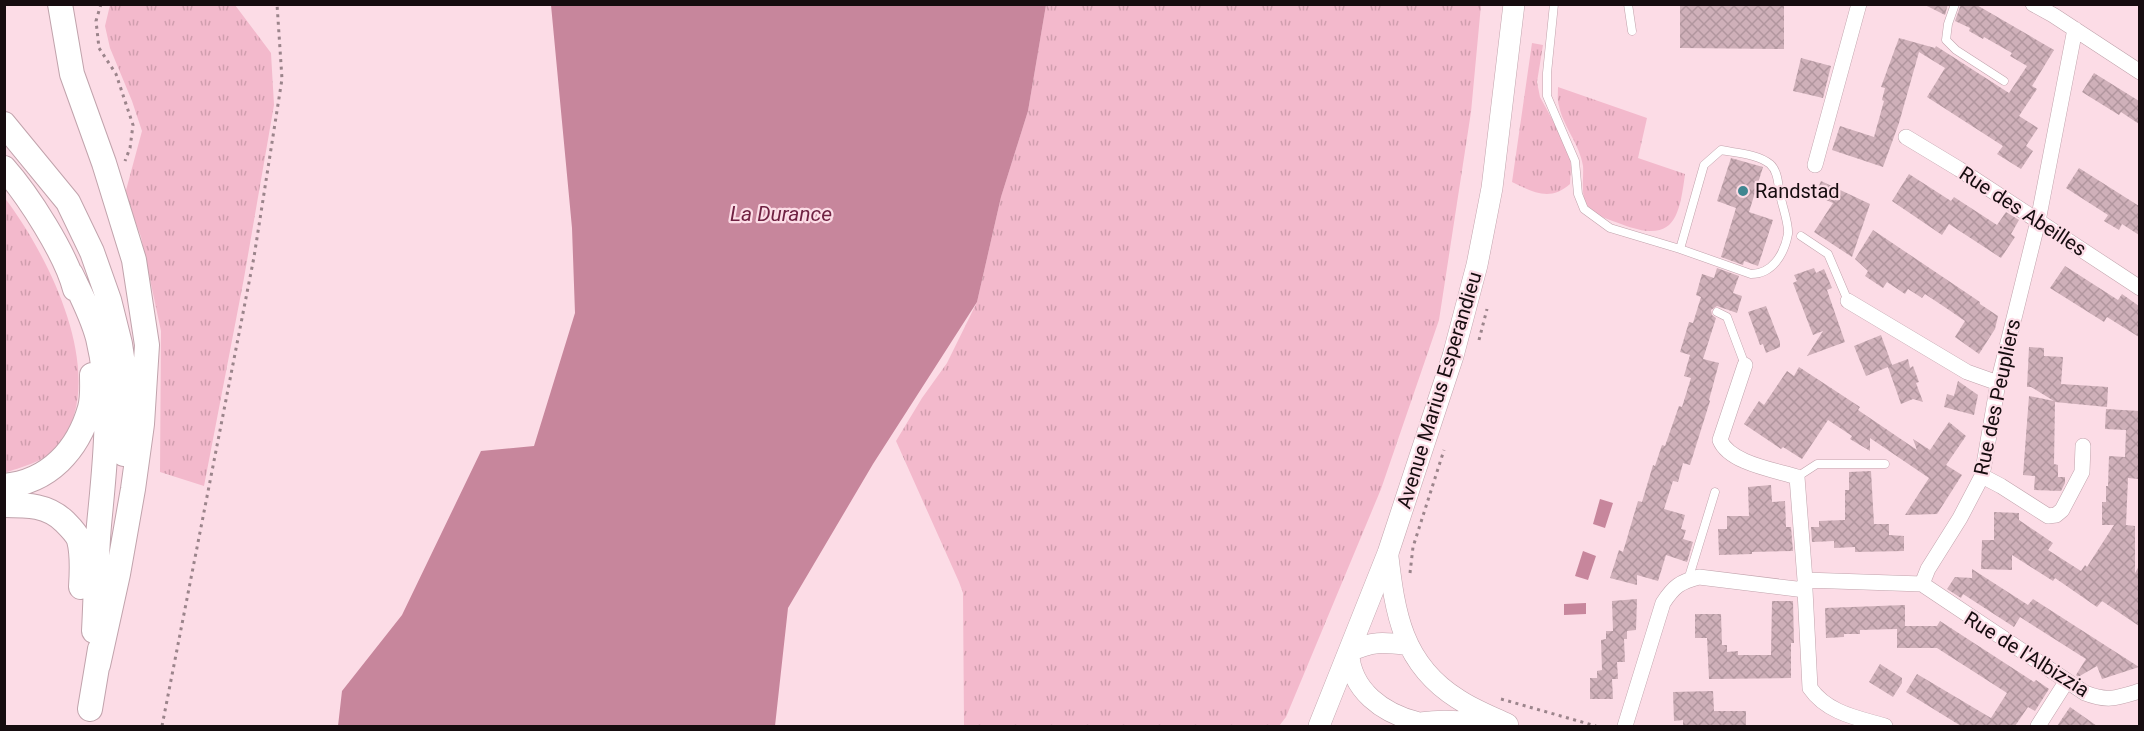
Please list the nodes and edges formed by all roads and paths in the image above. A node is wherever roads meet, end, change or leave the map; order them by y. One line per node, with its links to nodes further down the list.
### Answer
1 (60, 4): 19 (main road)
2 (101, 4): 19 (path)
3 (277, 4): 49 (path)
4 (1514, 4): 36 (main road, Avenue Marius Esperandieu)
5 (1554, 4): 22 (lane)
6 (1628, 4): 12 (lane)
7 (1859, 4): 17 (street)
8 (1955, 4): 14 (lane)
9 (2033, 4): 10 (street)
10 (2054, 10): 11 (street)
11 (2075, 30): 13 (street); 20 (street, Rue des Peupliers)
12 (1632, 31)
13 (2139, 72)
14 (2004, 81)
15 (4, 124): 42 (main road)
16 (1906, 137): 20 (street, Rue des Abeilles)
17 (1815, 165)
18 (4, 168): 23 (main road)
19 (112, 190): 42 (main road)
20 (2038, 221): 24 (street, Rue des Abeilles); 28 (street, Rue des Peupliers)
21 (1801, 236): 25 (lane)
22 (1680, 249): 22 (lane)
23 (71, 274): 33 (main road); 46 (main road)
24 (2139, 288)
25 (1848, 301): 28 (street)
26 (1717, 312): 27 (lane)
27 (1745, 365): 32 (street)
28 (1998, 383): 31 (street, Rue des Peupliers)
29 (2083, 446): 31 (street)
30 (1885, 464): 32 (lane)
31 (1982, 476): 38 (street, Rue des Peupliers)
32 (1797, 477): 39 (street)
33 (4, 486)
34 (1715, 492): 37 (lane)
35 (4, 505): 46 (main road)
36 (1388, 554): 40 (street); 41 (main road, Avenue Marius Esperandieu)
37 (1688, 580): 39 (street); 52 (street)
38 (1922, 584): 39 (street); 43 (street, Rue de l'Albizzia)
39 (1805, 585): 53 (street)
40 (1407, 645): 41 (street); 48 (street)
41 (1349, 652): 47 (street); 50 (main road, Avenue Marius Esperandieu)
42 (98, 665): 46 (main road)
43 (2066, 682): 44 (street, Rue de l'Albizzia); 54 (street)
44 (2139, 691)
45 (1493, 696): 51 (path)
46 (90, 718)
47 (1410, 724): 48 (street)
48 (1512, 725)
49 (162, 726)
50 (1318, 726)
51 (1596, 726)
52 (1626, 726)
53 (1885, 726)
54 (2038, 726)

